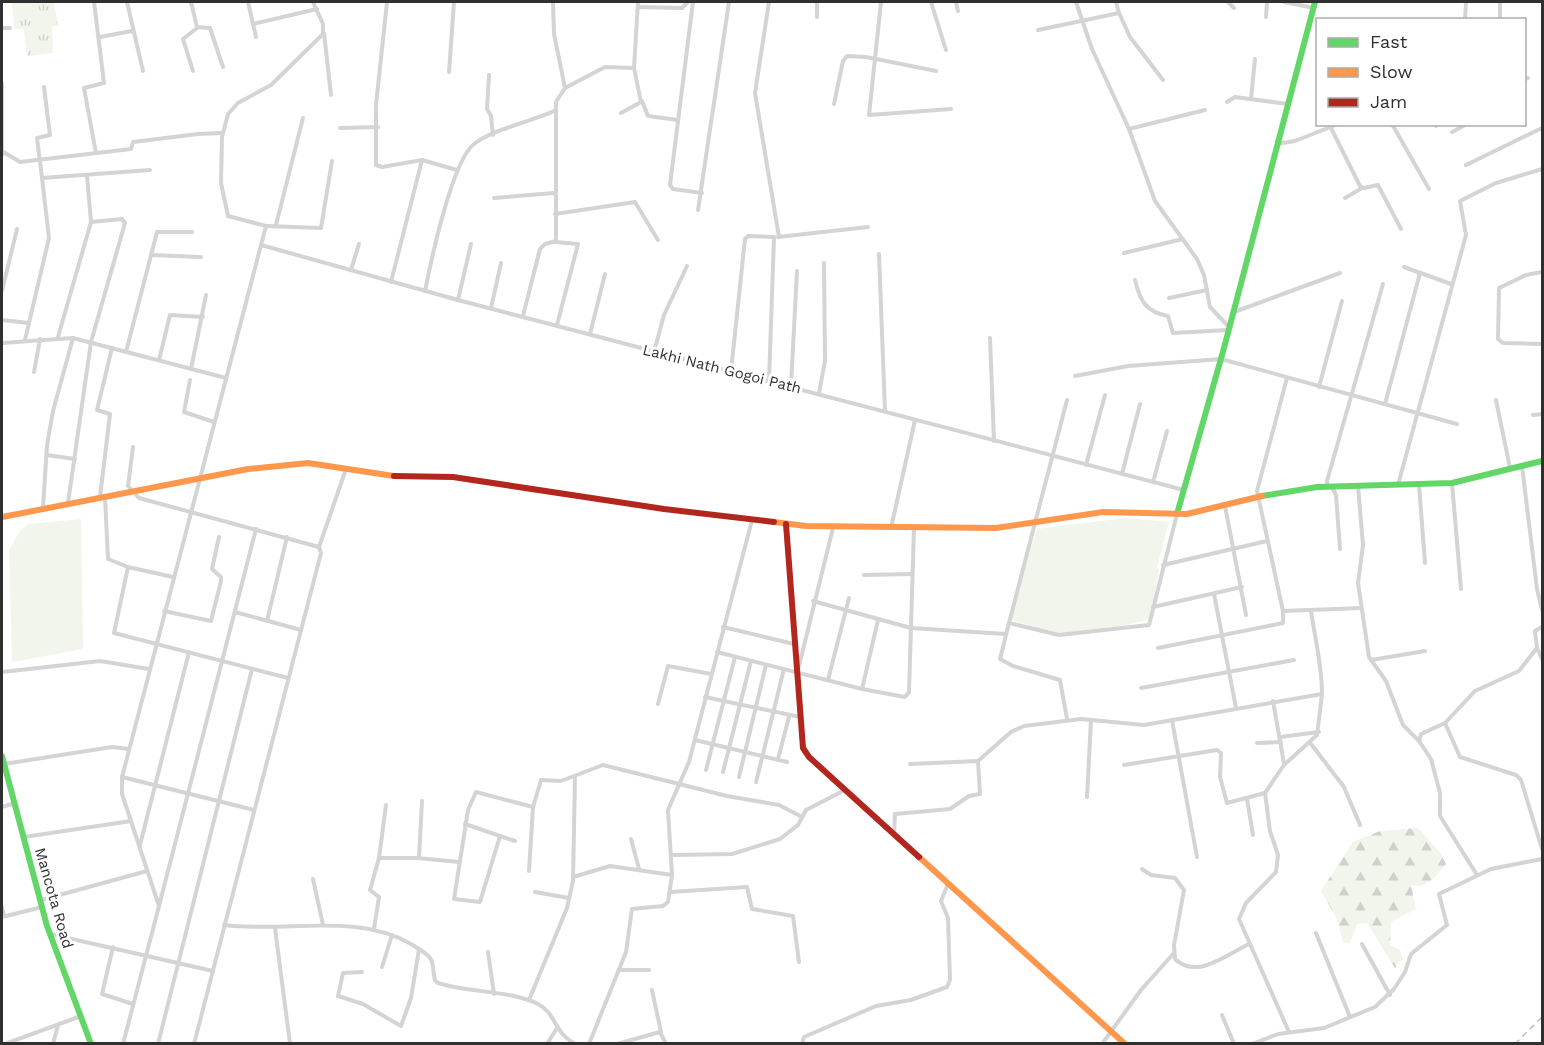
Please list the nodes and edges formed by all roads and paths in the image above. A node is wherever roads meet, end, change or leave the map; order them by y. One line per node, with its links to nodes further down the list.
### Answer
1 (94, 2): 42 (street)
2 (127, 2): 40 (street)
3 (191, 2): 38 (street)
4 (248, 2): 35 (street)
5 (314, 2): 27 (street)
6 (387, 2): 73 (street)
7 (454, 2): 52 (street)
8 (553, 2): 57 (street)
9 (688, 2): 24 (street)
10 (693, 2): 69 (street)
11 (729, 2): 96 (street)
12 (769, 2): 108 (street)
13 (817, 2): 30 (street)
14 (881, 2): 46 (street)
15 (931, 2): 44 (street)
16 (956, 2): 28 (street)
17 (1076, 2): 34 (street)
18 (1116, 2): 29 (street)
19 (1228, 2): 26 (street)
20 (1267, 2): 31 (street)
21 (1284, 2): 25 (street)
22 (1466, 2): 32 (street)
23 (1500, 2): 33 (street)
24 (638, 4): 48 (street)
25 (1314, 5): 63 (main road)
26 (1234, 8)
27 (317, 9): 35 (street); 41 (street)
28 (958, 10)
29 (1119, 13): 34 (street); 54 (street)
30 (817, 17)
31 (1266, 17)
32 (1465, 18)
33 (1500, 18)
34 (1082, 21): 39 (street); 77 (street)
35 (253, 24): 43 (street)
36 (2, 28): 37 (street)
37 (10, 28)
38 (197, 28): 47 (street); 50 (street)
39 (1038, 30)
40 (132, 31): 42 (street); 49 (street)
41 (324, 32): 58 (street); 79 (street)
42 (100, 37): 83 (street)
43 (256, 37)
44 (946, 50)
45 (1255, 58): 60 (street)
46 (876, 59): 51 (street); 62 (street); 64 (street)
47 (223, 67)
48 (634, 68): 57 (street); 59 (street)
49 (142, 70)
50 (193, 71)
51 (936, 71)
52 (449, 72)
53 (489, 75): 80 (street)
54 (1163, 80)
55 (2, 83): 82 (street)
56 (44, 87): 84 (street)
57 (565, 88): 66 (street)
58 (331, 94)
59 (641, 99): 67 (street); 69 (street)
60 (1251, 99): 61 (street); 63 (street)
61 (1227, 102)
62 (834, 104)
63 (1289, 104): 81 (main road)
64 (951, 109)
65 (1204, 110): 77 (street)
66 (555, 111): 80 (street); 95 (street)
67 (621, 113)
68 (303, 118): 102 (street)
69 (678, 120): 96 (street)
70 (1334, 126): 75 (street)
71 (1393, 126): 94 (street)
72 (1463, 126): 78 (street)
73 (378, 127): 74 (street); 85 (street)
74 (340, 128)
75 (1331, 128): 81 (street); 93 (street)
76 (1542, 128): 87 (street)
77 (1129, 129): 109 (street)
78 (1452, 132)
79 (222, 133): 83 (street); 103 (street)
80 (493, 135): 90 (street)
81 (1277, 144): 141 (main road)
82 (2, 152): 84 (street)
83 (96, 153): 84 (street)
84 (41, 160): 92 (street)
85 (422, 160): 90 (street); 130 (street)
86 (332, 161): 102 (street)
87 (1466, 165)
88 (1542, 169): 132 (street)
89 (150, 170): 91 (street)
90 (457, 170): 135 (street)
91 (87, 176): 92 (street); 101 (street)
92 (42, 178): 145 (street)
93 (1362, 188): 98 (street); 106 (street)
94 (1429, 189)
95 (554, 193): 97 (street); 100 (street)
96 (702, 193): 99 (street)
97 (494, 198)
98 (1345, 198)
99 (698, 210)
100 (555, 214): 110 (street); 111 (street)
101 (91, 222): 149 (street); 154 (street)
102 (276, 225): 103 (street)
103 (267, 226): 114 (street)
104 (867, 227): 108 (street)
105 (17, 229): 134 (street)
106 (1401, 229)
107 (192, 232): 117 (street)
108 (777, 237): 163 (street); 169 (street)
109 (1183, 238): 115 (street); 133 (street)
110 (658, 240)
111 (555, 242): 142 (street); 146 (street)
112 (359, 244): 123 (street)
113 (471, 244): 138 (street)
114 (261, 245): 123 (street, Lakhi Nath Gogoi Path); 166 (street)
115 (1124, 253)
116 (879, 254): 179 (street)
117 (151, 255): 118 (street); 158 (street)
118 (201, 257)
119 (825, 263): 172 (street)
120 (501, 264): 140 (street)
121 (687, 266): 159 (street)
122 (1404, 267): 128 (street)
123 (351, 270): 130 (street, Lakhi Nath Gogoi Path)
124 (797, 271): 170 (street)
125 (1542, 272): 156 (street)
126 (605, 273): 148 (street)
127 (1340, 273): 141 (street)
128 (1420, 273): 132 (street); 178 (street)
129 (1134, 280): 147 (street)
130 (391, 282): 135 (street, Lakhi Nath Gogoi Path)
131 (1383, 284): 174 (street)
132 (1451, 285): 180 (street)
133 (1207, 290): 137 (street); 147 (street)
134 (2, 291)
135 (425, 291): 138 (street, Lakhi Nath Gogoi Path)
136 (206, 295): 143 (street)
137 (1169, 298)
138 (458, 300): 140 (street, Lakhi Nath Gogoi Path)
139 (1342, 301): 171 (street)
140 (491, 308): 142 (street, Lakhi Nath Gogoi Path)
141 (1233, 312): 147 (main road)
142 (523, 316): 146 (street, Lakhi Nath Gogoi Path)
143 (202, 317): 161 (street); 162 (street)
144 (2, 320): 145 (street)
145 (29, 323): 153 (street)
146 (557, 325): 148 (street, Lakhi Nath Gogoi Path)
147 (1229, 328): 160 (main road)
148 (590, 334): 159 (street, Lakhi Nath Gogoi Path)
149 (58, 337): 150 (street); 152 (street)
150 (72, 338): 154 (street); 189 (street)
151 (990, 338): 187 (street)
152 (40, 339): 153 (street); 164 (street)
153 (25, 340): 155 (street)
154 (91, 342): 157 (street); 191 (street)
155 (2, 343)
156 (1542, 344)
157 (112, 348): 158 (street); 207 (street)
158 (126, 351): 161 (street)
159 (654, 352): 163 (street, Lakhi Nath Gogoi Path)
160 (1221, 359): 165 (street); 167 (street); 205 (main road)
161 (159, 360): 162 (street)
162 (191, 369): 166 (street)
163 (731, 371): 169 (street, Lakhi Nath Gogoi Path)
164 (34, 372)
165 (1075, 376)
166 (226, 378): 184 (street)
167 (1287, 378): 171 (street); 208 (street)
168 (190, 380): 184 (street)
169 (769, 381): 170 (street, Lakhi Nath Gogoi Path)
170 (791, 386): 172 (street, Lakhi Nath Gogoi Path)
171 (1319, 387): 174 (street)
172 (819, 394): 179 (street, Lakhi Nath Gogoi Path)
173 (1105, 395): 193 (street)
174 (1352, 395): 178 (street); 204 (street)
175 (1067, 400): 190 (street)
176 (1496, 400): 195 (street)
177 (1140, 404): 197 (street)
178 (1385, 404): 180 (street)
179 (885, 411): 183 (street, Lakhi Nath Gogoi Path)
180 (1417, 413): 185 (street); 201 (street)
181 (1542, 414): 182 (street)
182 (1533, 415)
183 (915, 420): 187 (street, Lakhi Nath Gogoi Path); 221 (street)
184 (214, 422): 198 (street)
185 (1457, 424)
186 (1167, 431): 199 (street)
187 (994, 441): 190 (street, Lakhi Nath Gogoi Path)
188 (133, 447): 206 (street)
189 (46, 455): 191 (street); 211 (street)
190 (1051, 455): 193 (street, Lakhi Nath Gogoi Path); 216 (street)
191 (75, 459): 209 (street)
192 (1542, 461): 194 (main road)
193 (1086, 465): 197 (street, Lakhi Nath Gogoi Path)
194 (1522, 466): 195 (main road); 243 (street)
195 (1510, 468): 200 (main road)
196 (345, 469): 198 (main road); 215 (main road); 225 (street)
197 (1122, 474): 199 (street, Lakhi Nath Gogoi Path)
198 (201, 478): 206 (main road); 212 (street)
199 (1153, 482): 205 (street, Lakhi Nath Gogoi Path)
200 (1452, 483): 202 (main road); 235 (street)
201 (1397, 485): 202 (main road); 203 (main road)
202 (1419, 485): 228 (street)
203 (1358, 486): 204 (main road); 240 (street)
204 (1330, 487): 208 (main road); 227 (street)
205 (1184, 490): 213 (main road)
206 (131, 492): 207 (main road); 212 (street)
207 (103, 497): 209 (main road); 230 (street)
208 (1258, 497): 210 (main road); 224 (street)
209 (68, 503): 211 (main road)
210 (1225, 506): 213 (main road); 226 (street)
211 (43, 508): 214 (main road)
212 (191, 513): 220 (street); 233 (street)
213 (1177, 514): 216 (main road); 229 (street)
214 (2, 517)
215 (752, 520): 217 (main road); 251 (street)
216 (1035, 523): 219 (main road); 250 (street)
217 (786, 524): 218 (main road); 258 (main road)
218 (833, 528): 221 (main road); 238 (street)
219 (915, 528): 221 (main road); 231 (street)
220 (256, 529): 223 (street); 246 (street)
221 (890, 529)
222 (219, 537): 244 (street)
223 (287, 537): 225 (street); 249 (street)
224 (1267, 541): 226 (street); 245 (street)
225 (319, 547): 254 (street)
226 (1233, 548): 229 (street); 234 (street)
227 (1340, 549)
228 (1425, 563)
229 (1163, 565): 239 (street)
230 (128, 567): 233 (street); 257 (street)
231 (912, 574): 232 (street); 253 (street)
232 (864, 575)
233 (173, 577): 244 (street)
234 (1242, 587): 236 (street); 247 (street)
235 (1461, 589)
236 (1214, 594): 239 (street); 256 (street)
237 (849, 598): 241 (street)
238 (813, 601): 241 (street); 275 (street)
239 (1153, 607): 250 (street)
240 (1362, 608): 242 (street); 267 (street)
241 (846, 609): 248 (street); 279 (street)
242 (1311, 610): 245 (street); 282 (street)
243 (1542, 610)
244 (164, 611): 257 (street)
245 (1283, 611): 256 (street)
246 (235, 612): 249 (street); 268 (street)
247 (1246, 615)
248 (878, 619): 253 (street); 281 (street)
249 (267, 621): 254 (street)
250 (1010, 623): 255 (street)
251 (723, 627): 258 (street); 263 (street)
252 (1542, 627): 260 (street)
253 (911, 628): 255 (street); 281 (street)
254 (301, 630): 278 (street)
255 (1006, 634): 293 (street)
256 (1220, 636): 259 (street); 276 (street)
257 (155, 643): 262 (street); 271 (street)
258 (794, 645): 275 (main road)
259 (1158, 648)
260 (1537, 648): 265 (street); 296 (street)
261 (1425, 651): 267 (street)
262 (189, 652): 268 (street); 323 (street)
263 (717, 652): 264 (street); 277 (street)
264 (735, 657): 269 (street); 285 (street)
265 (1542, 659)
266 (1294, 660): 276 (street)
267 (1371, 660): 300 (street)
268 (222, 661): 272 (street); 327 (street)
269 (751, 661): 270 (street); 287 (street)
270 (766, 665): 273 (street); 289 (street)
271 (149, 669): 274 (street); 305 (street)
272 (252, 669): 278 (street); 332 (street)
273 (784, 669): 275 (street); 290 (street)
274 (2, 672)
275 (797, 673): 279 (street); 292 (main road)
276 (1228, 673): 280 (street); 288 (street)
277 (711, 674): 283 (street); 286 (street)
278 (288, 678): 336 (street)
279 (828, 680): 281 (street)
280 (1141, 687)
281 (861, 689)
282 (1322, 694): 284 (street); 297 (street)
283 (705, 698): 285 (street); 298 (street)
284 (1273, 701): 288 (street); 299 (street)
285 (724, 702): 287 (street); 302 (street)
286 (658, 704)
287 (740, 705): 289 (street); 304 (street)
288 (1236, 708): 295 (street)
289 (755, 709): 290 (street); 306 (street)
290 (772, 713): 291 (street); 307 (street)
291 (789, 717): 292 (street); 310 (street)
292 (801, 717): 325 (main road)
293 (1066, 719): 294 (street); 311 (street)
294 (1091, 720): 295 (street); 328 (street)
295 (1172, 720): 309 (street)
296 (1445, 723): 300 (street); 348 (street)
297 (1319, 732): 299 (street); 303 (street)
298 (695, 740): 302 (street); 324 (street)
299 (1280, 740): 301 (street); 316 (street)
300 (1419, 741): 360 (street)
301 (1257, 743)
302 (714, 744): 304 (street); 317 (street)
303 (1311, 744): 316 (street); 340 (street)
304 (729, 748): 306 (street); 318 (street)
305 (129, 749): 313 (street); 320 (street)
306 (745, 751): 307 (street); 321 (street)
307 (762, 755): 310 (street); 322 (street)
308 (2, 756): 313 (main road, Mancota Road)
309 (1180, 757): 315 (street); 329 (street); 350 (street)
310 (778, 759): 312 (street)
311 (978, 761): 314 (street); 341 (street)
312 (787, 762)
313 (4, 764): 331 (main road, Mancota Road)
314 (910, 764)
315 (1124, 765)
316 (1284, 765): 326 (street)
317 (706, 770)
318 (723, 772)
319 (575, 776): 324 (street); 335 (street); 361 (street)
320 (122, 777): 323 (street); 338 (street)
321 (739, 777)
322 (756, 782)
323 (155, 785): 327 (street); 347 (street)
324 (681, 785): 337 (street); 349 (street)
325 (843, 791): 337 (street); 341 (main road)
326 (1265, 793): 329 (street); 378 (street)
327 (188, 794): 332 (street); 368 (street)
328 (1087, 797)
329 (1247, 799): 342 (street)
330 (422, 801): 352 (street)
331 (15, 803): 334 (street); 344 (main road, Mancota Road)
332 (220, 803): 336 (street); 386 (street)
333 (386, 805): 351 (street)
334 (2, 807)
335 (533, 807): 339 (street); 358 (street)
336 (254, 810): 371 (street)
337 (802, 817): 349 (street)
338 (131, 821): 344 (street); 347 (street)
339 (465, 824): 343 (street); 354 (street)
340 (1360, 825)
341 (893, 835): 363 (main road)
342 (1253, 835)
343 (500, 836): 346 (street); 354 (street)
344 (24, 837): 367 (main road, Mancota Road)
345 (631, 839): 355 (street)
346 (515, 841)
347 (139, 845): 357 (street)
348 (1542, 849)
349 (672, 855): 359 (street)
350 (1197, 857)
351 (379, 858): 352 (street); 374 (street)
352 (419, 858): 354 (street)
353 (1542, 859): 360 (street)
354 (459, 862)
355 (639, 869): 359 (street); 361 (street)
356 (1142, 869): 383 (street)
357 (147, 871): 367 (street); 368 (street)
358 (529, 871)
359 (672, 875): 365 (street)
360 (1477, 875): 394 (street)
361 (573, 877): 366 (street)
362 (313, 879): 372 (street)
363 (948, 884): 402 (main road); 418 (street)
364 (535, 892): 366 (street)
365 (670, 892): 385 (street); 388 (street)
366 (569, 898): 395 (street)
367 (42, 904): 370 (street); 376 (main road, Mancota Road)
368 (159, 906): 384 (street)
369 (2, 907): 370 (street)
370 (3, 916)
371 (224, 925): 373 (street); 390 (street)
372 (323, 925): 373 (street); 374 (street)
373 (275, 928): 412 (street)
374 (374, 929): 377 (street)
375 (1317, 933): 399 (street)
376 (50, 934): 380 (street); 398 (main road, Mancota Road)
377 (392, 934): 381 (street); 387 (street)
378 (1249, 944): 383 (street); 404 (street)
379 (1362, 944): 394 (street)
380 (113, 947): 384 (street); 396 (street)
381 (419, 949): 391 (street); 393 (street)
382 (488, 952): 393 (street)
383 (1174, 952): 402 (street)
384 (146, 954): 386 (street); 396 (street)
385 (799, 962)
386 (178, 963): 390 (street); 410 (street)
387 (382, 968)
388 (619, 970): 389 (street); 415 (street)
389 (649, 970)
390 (213, 971): 411 (street)
391 (362, 972)
392 (652, 990): 403 (street)
393 (494, 994): 395 (street)
394 (1390, 994): 399 (street)
395 (529, 1000): 401 (street)
396 (133, 1004): 409 (street)
397 (1222, 1015): 421 (street)
398 (81, 1017): 400 (street); 406 (main road, Mancota Road)
399 (1350, 1017): 404 (street)
400 (58, 1025): 405 (street); 408 (street)
401 (557, 1028): 413 (street); 414 (street)
402 (1111, 1030): 419 (street); 420 (main road)
403 (661, 1032): 416 (street); 417 (street)
404 (1289, 1032): 422 (street)
405 (17, 1041): 407 (street)
406 (92, 1043)
407 (5, 1044)
408 (53, 1044)
409 (123, 1044)
410 (158, 1044)
411 (194, 1044)
412 (290, 1044)
413 (547, 1044)
414 (575, 1044)
415 (589, 1044)
416 (617, 1044)
417 (666, 1044)
418 (802, 1044)
419 (1102, 1044)
420 (1125, 1044)
421 (1234, 1044)
422 (1251, 1044)

